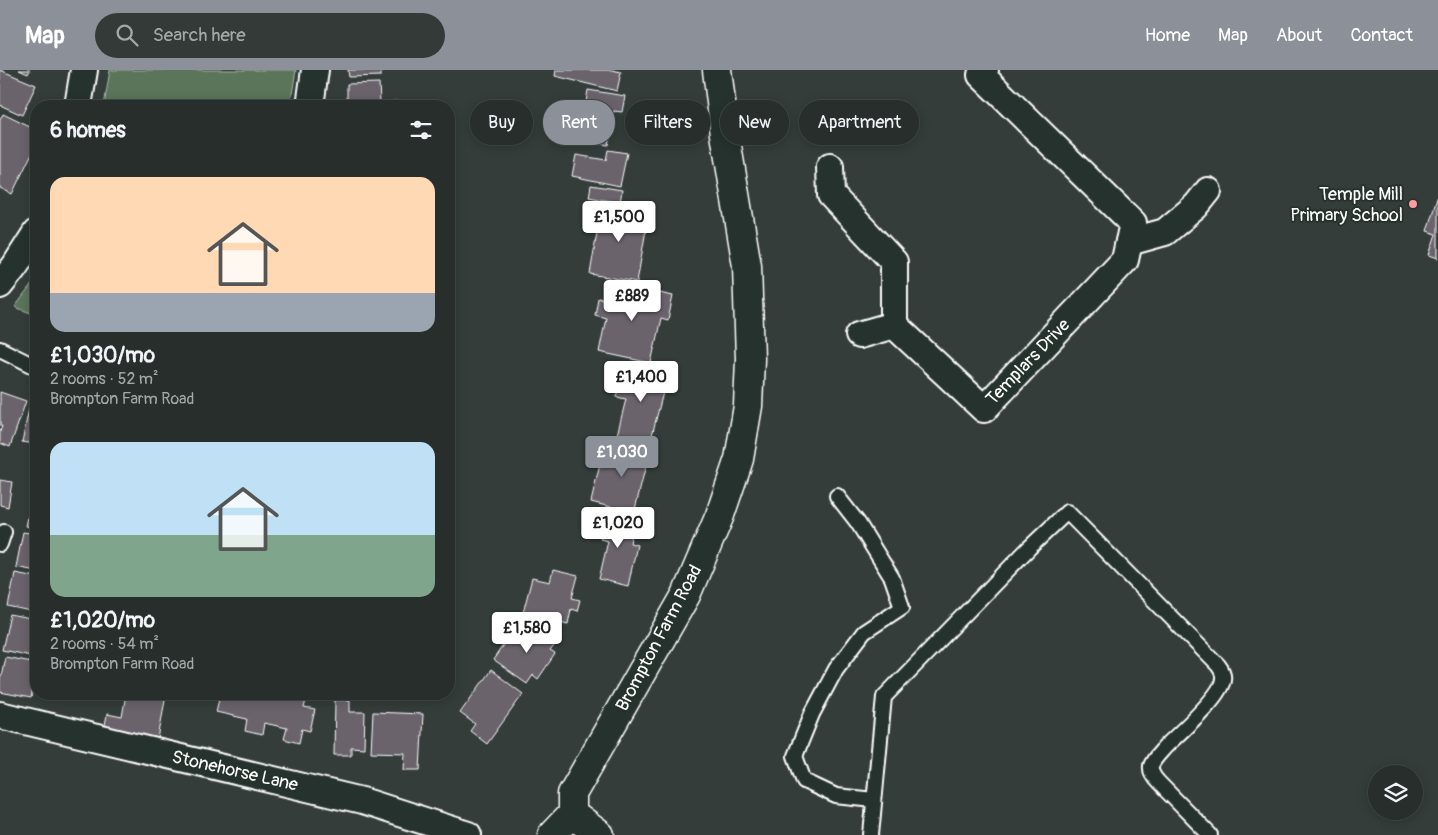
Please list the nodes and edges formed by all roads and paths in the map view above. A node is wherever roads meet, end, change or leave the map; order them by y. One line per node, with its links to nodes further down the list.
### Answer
1 (84, 70): 5 (street)
2 (315, 70): 6 (street)
3 (717, 70): 19 (main road, Brompton Farm Road)
4 (980, 72): 10 (street, Templars Drive)
5 (79, 100)
6 (311, 100)
7 (830, 167): 12 (street)
8 (1208, 191): 10 (street)
9 (30, 242): 11 (street)
10 (1129, 242): 12 (street, Templars Drive)
11 (0, 286)
12 (894, 325): 13 (street)
13 (859, 335)
14 (0, 349): 15 (lane)
15 (30, 364)
16 (837, 496): 18 (lane)
17 (0, 715): 20 (street, Stonehorse Lane)
18 (874, 800): 23 (lane); 24 (lane)
19 (572, 814): 21 (main road); 22 (main road)
20 (468, 835)
21 (552, 835)
22 (600, 835)
23 (872, 835)
24 (1210, 835)

